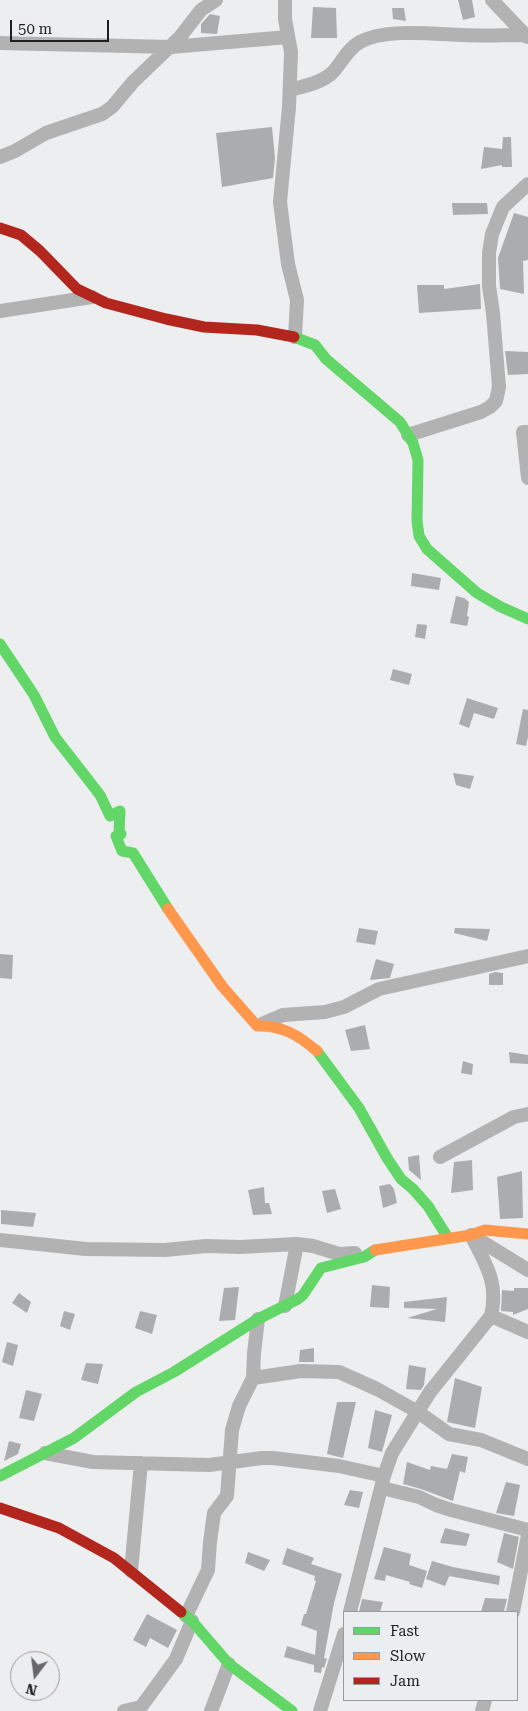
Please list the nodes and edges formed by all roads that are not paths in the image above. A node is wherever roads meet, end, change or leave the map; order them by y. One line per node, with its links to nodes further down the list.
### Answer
1 (216, 0): 7 (street)
2 (285, 0): 5 (street)
3 (492, 0): 4 (street)
4 (526, 36): 8 (street)
5 (288, 37): 7 (street); 8 (street)
6 (0, 43): 7 (street)
7 (171, 47): 9 (street)
8 (290, 90): 14 (street)
9 (0, 157)
10 (528, 184): 16 (street)
11 (0, 228): 12 (street)
12 (92, 297): 13 (street); 14 (street)
13 (0, 311)
14 (295, 337): 16 (street)
15 (528, 432): 17 (street)
16 (408, 435): 18 (street)
17 (528, 478)
18 (528, 619)
19 (0, 644): 21 (street)
20 (528, 956): 21 (street)
21 (257, 1026): 26 (street)
22 (528, 1114): 23 (street)
23 (440, 1157)
24 (528, 1234): 25 (street)
25 (471, 1235): 26 (street); 30 (street); 32 (street)
26 (448, 1238): 29 (street)
27 (0, 1240): 28 (street)
28 (297, 1244): 29 (street); 31 (street)
29 (373, 1251): 31 (street)
30 (528, 1270)
31 (285, 1306): 33 (street)
32 (491, 1316): 34 (street); 36 (street)
33 (258, 1319): 35 (street); 37 (street)
34 (528, 1332)
35 (253, 1378): 36 (street); 39 (street)
36 (418, 1412): 38 (street); 42 (street)
37 (45, 1453): 40 (street); 41 (street)
38 (528, 1459)
39 (229, 1462): 40 (street); 42 (street); 49 (street)
40 (141, 1463): 46 (street)
41 (0, 1476)
42 (383, 1482): 44 (street); 47 (street)
43 (0, 1508): 46 (street)
44 (528, 1530)
45 (528, 1535): 48 (street)
46 (131, 1571): 49 (street)
47 (350, 1611)
48 (513, 1611)
49 (189, 1618): 51 (street); 52 (street)
50 (343, 1637): 55 (street)
51 (229, 1664): 53 (street); 54 (street)
52 (124, 1711)
53 (211, 1711)
54 (292, 1711)
55 (320, 1711)

